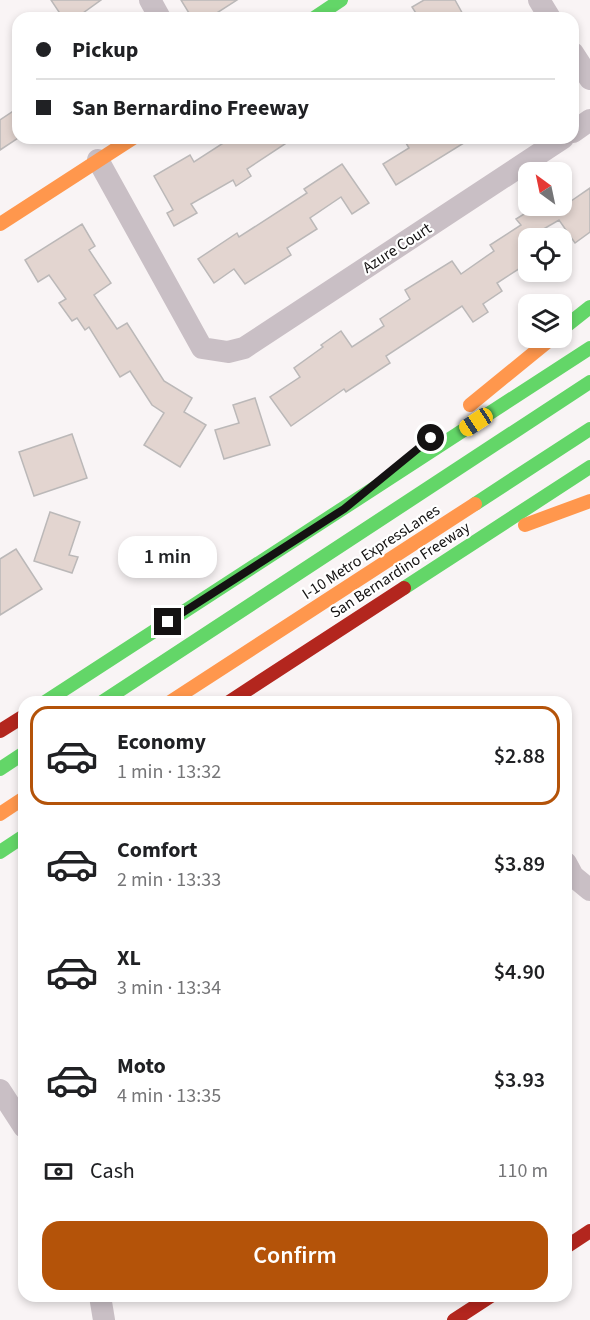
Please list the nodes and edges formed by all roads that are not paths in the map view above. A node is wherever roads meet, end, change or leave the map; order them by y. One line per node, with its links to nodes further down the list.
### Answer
1 (341, 0): 2 (main road)
2 (323, 12)
3 (579, 62): 4 (street)
4 (590, 79)
5 (123, 144): 7 (main road)
6 (554, 144): 7 (street, Azure Court)
7 (98, 160): 8 (main road)
8 (0, 224)
9 (590, 307): 10 (main road)
10 (572, 321)
11 (540, 348): 14 (main road)
12 (590, 348): 19 (main road)
13 (590, 382): 22 (main road, I-10 Metro ExpressLanes)
14 (461, 412)
15 (443, 427): 19 (main road)
16 (590, 429): 23 (main road, I-10 Metro ExpressLanes)
17 (590, 467): 20 (main road, San Bernardino Freeway)
18 (590, 501): 20 (main road)
19 (344, 509): 21 (main road)
20 (464, 548): 24 (main road, San Bernardino Freeway)
21 (54, 696)
22 (111, 696)
23 (179, 696)
24 (238, 696)
25 (18, 720): 26 (main road)
26 (0, 731)
27 (18, 757): 28 (main road)
28 (0, 769)
29 (18, 802): 30 (main road)
30 (0, 814)
31 (18, 840): 32 (main road)
32 (0, 852)
33 (572, 874): 34 (street)
34 (590, 890)
35 (0, 1090): 36 (street)
36 (18, 1118)
37 (590, 1232): 38 (main road)
38 (572, 1243)
39 (101, 1302): 41 (street)
40 (482, 1302): 42 (main road)
41 (104, 1320)
42 (454, 1320)

